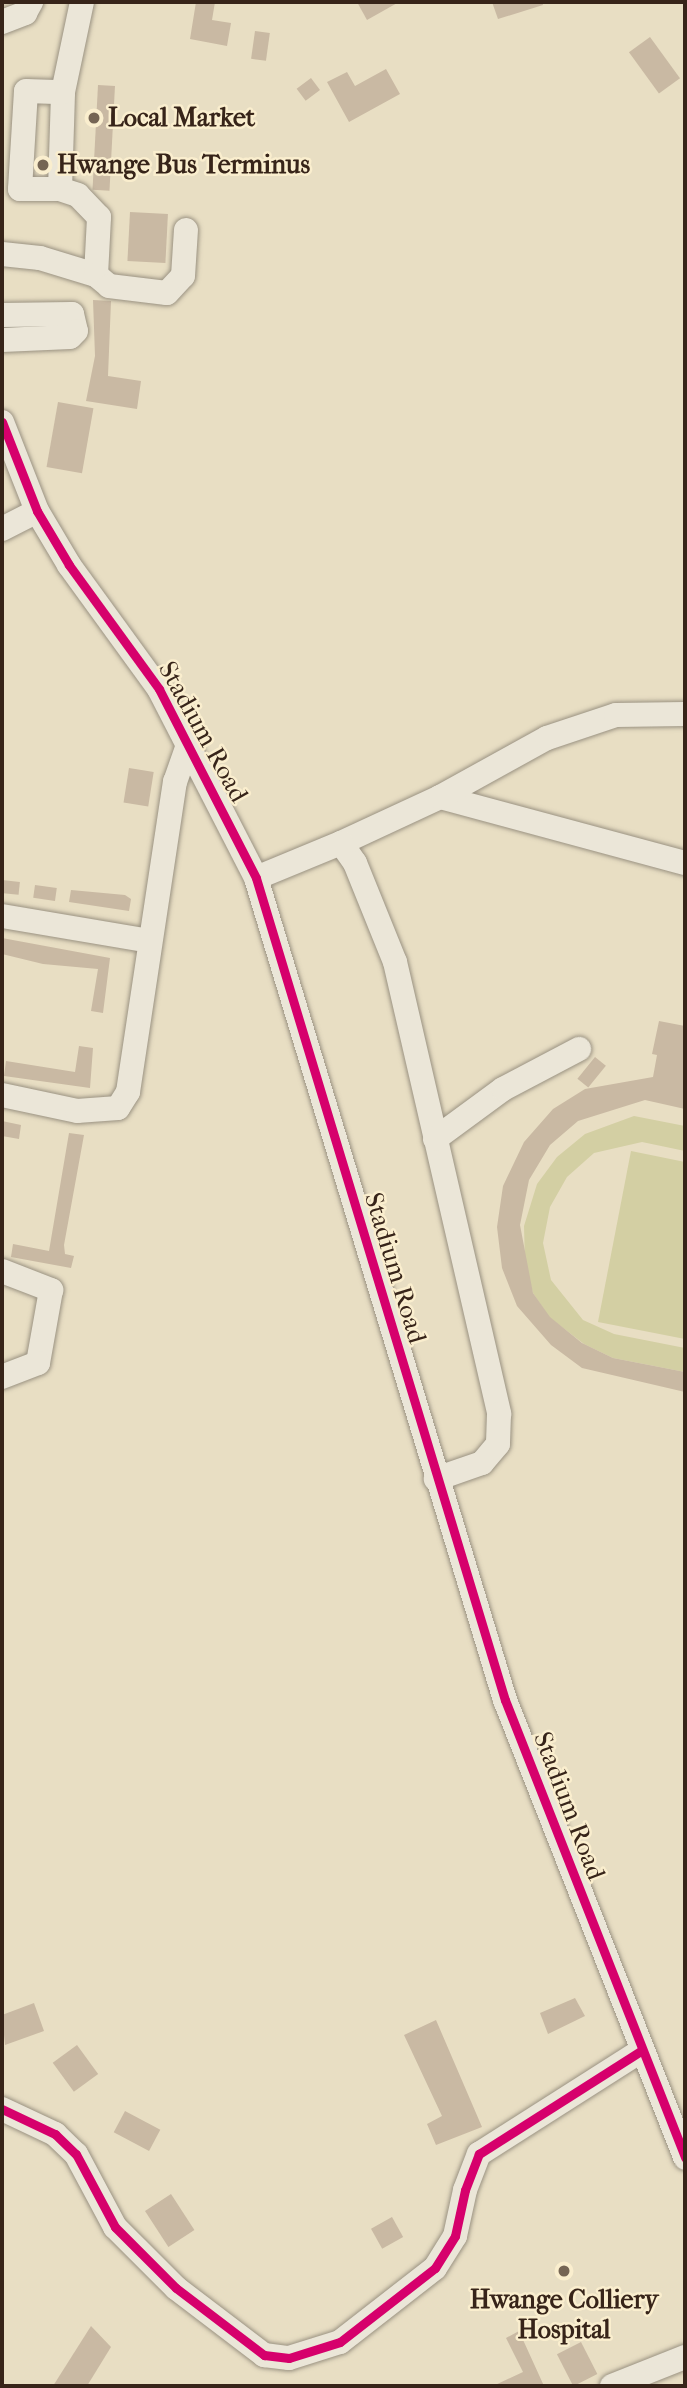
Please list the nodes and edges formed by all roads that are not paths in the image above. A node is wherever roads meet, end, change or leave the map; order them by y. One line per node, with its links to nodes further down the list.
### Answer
1 (30, 2): 3 (street)
2 (82, 2): 4 (street)
3 (2, 22)
4 (63, 92): 5 (street); 5 (street)
5 (60, 189): 8 (street)
6 (186, 230): 8 (street)
7 (2, 254): 8 (street)
8 (96, 275)
9 (2, 315): 10 (street)
10 (2, 340)
11 (2, 422): 12 (street, Stadium Road)
12 (37, 511): 13 (street); 15 (street, Stadium Road)
13 (2, 529)
14 (685, 714): 16 (street)
15 (189, 742): 19 (street, Stadium Road); 21 (street)
16 (440, 797): 17 (street); 18 (street)
17 (341, 843): 19 (street); 24 (street)
18 (685, 863)
19 (256, 878): 27 (street, Stadium Road)
20 (2, 916): 21 (street)
21 (150, 941): 23 (street)
22 (579, 1049): 24 (street)
23 (2, 1096)
24 (435, 1139): 27 (street)
25 (2, 1271): 26 (street)
26 (2, 1377)
27 (436, 1479): 28 (street, Stadium Road)
28 (642, 2050): 29 (street); 30 (street, Stadium Road)
29 (2, 2109)
30 (685, 2158)
31 (685, 2357): 32 (street)
32 (612, 2386)

